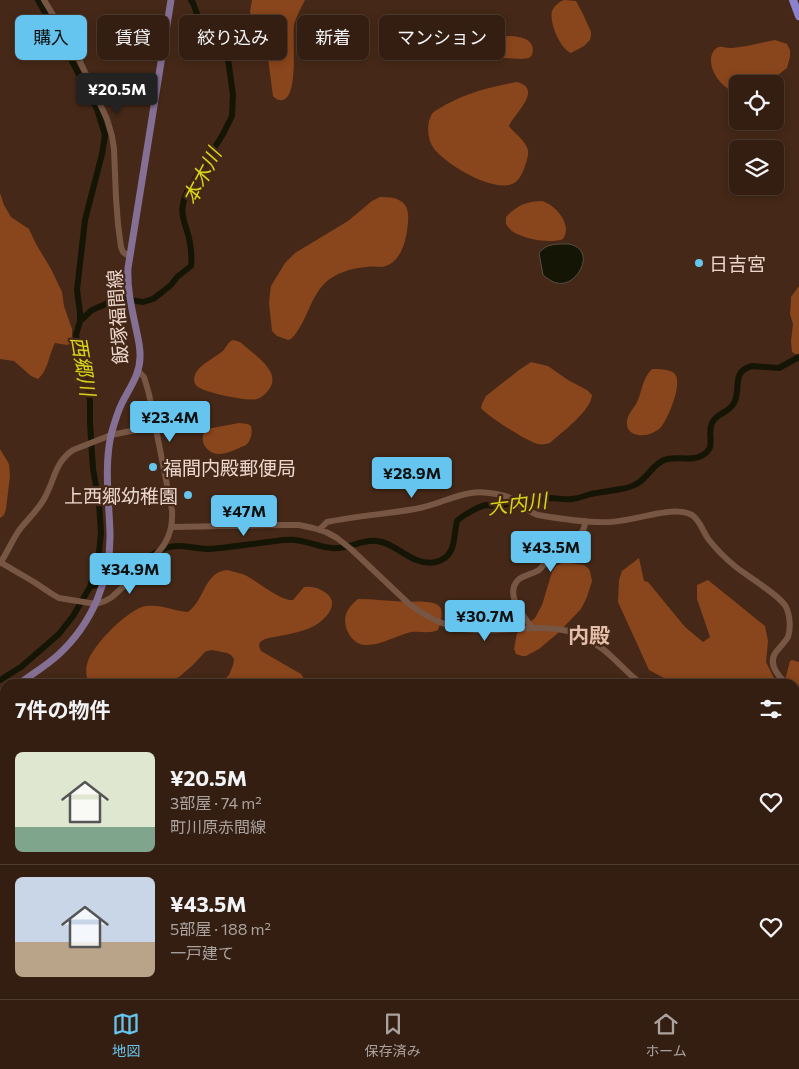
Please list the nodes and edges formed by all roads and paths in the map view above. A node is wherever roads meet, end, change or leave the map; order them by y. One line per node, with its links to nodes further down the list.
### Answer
1 (44, 0): 5 (main road)
2 (171, 0): 5 (main road, 飯塚福間線)
3 (793, 0): 4 (highway)
4 (799, 16)
5 (130, 257): 6 (main road, 飯塚福間線)
6 (138, 371): 7 (main road); 8 (main road, 飯塚福間線)
7 (156, 426): 8 (main road); 10 (main road)
8 (111, 435): 12 (main road); 13 (main road, 飯塚福間線)
9 (586, 521): 11 (main road); 14 (main road); 17 (main road)
10 (172, 527): 11 (main road); 13 (main road)
11 (319, 530): 14 (main road)
12 (0, 562): 13 (main road)
13 (96, 604): 15 (main road, 飯塚福間線)
14 (532, 628): 16 (main road)
15 (26, 679)
16 (636, 679)
17 (781, 679)

